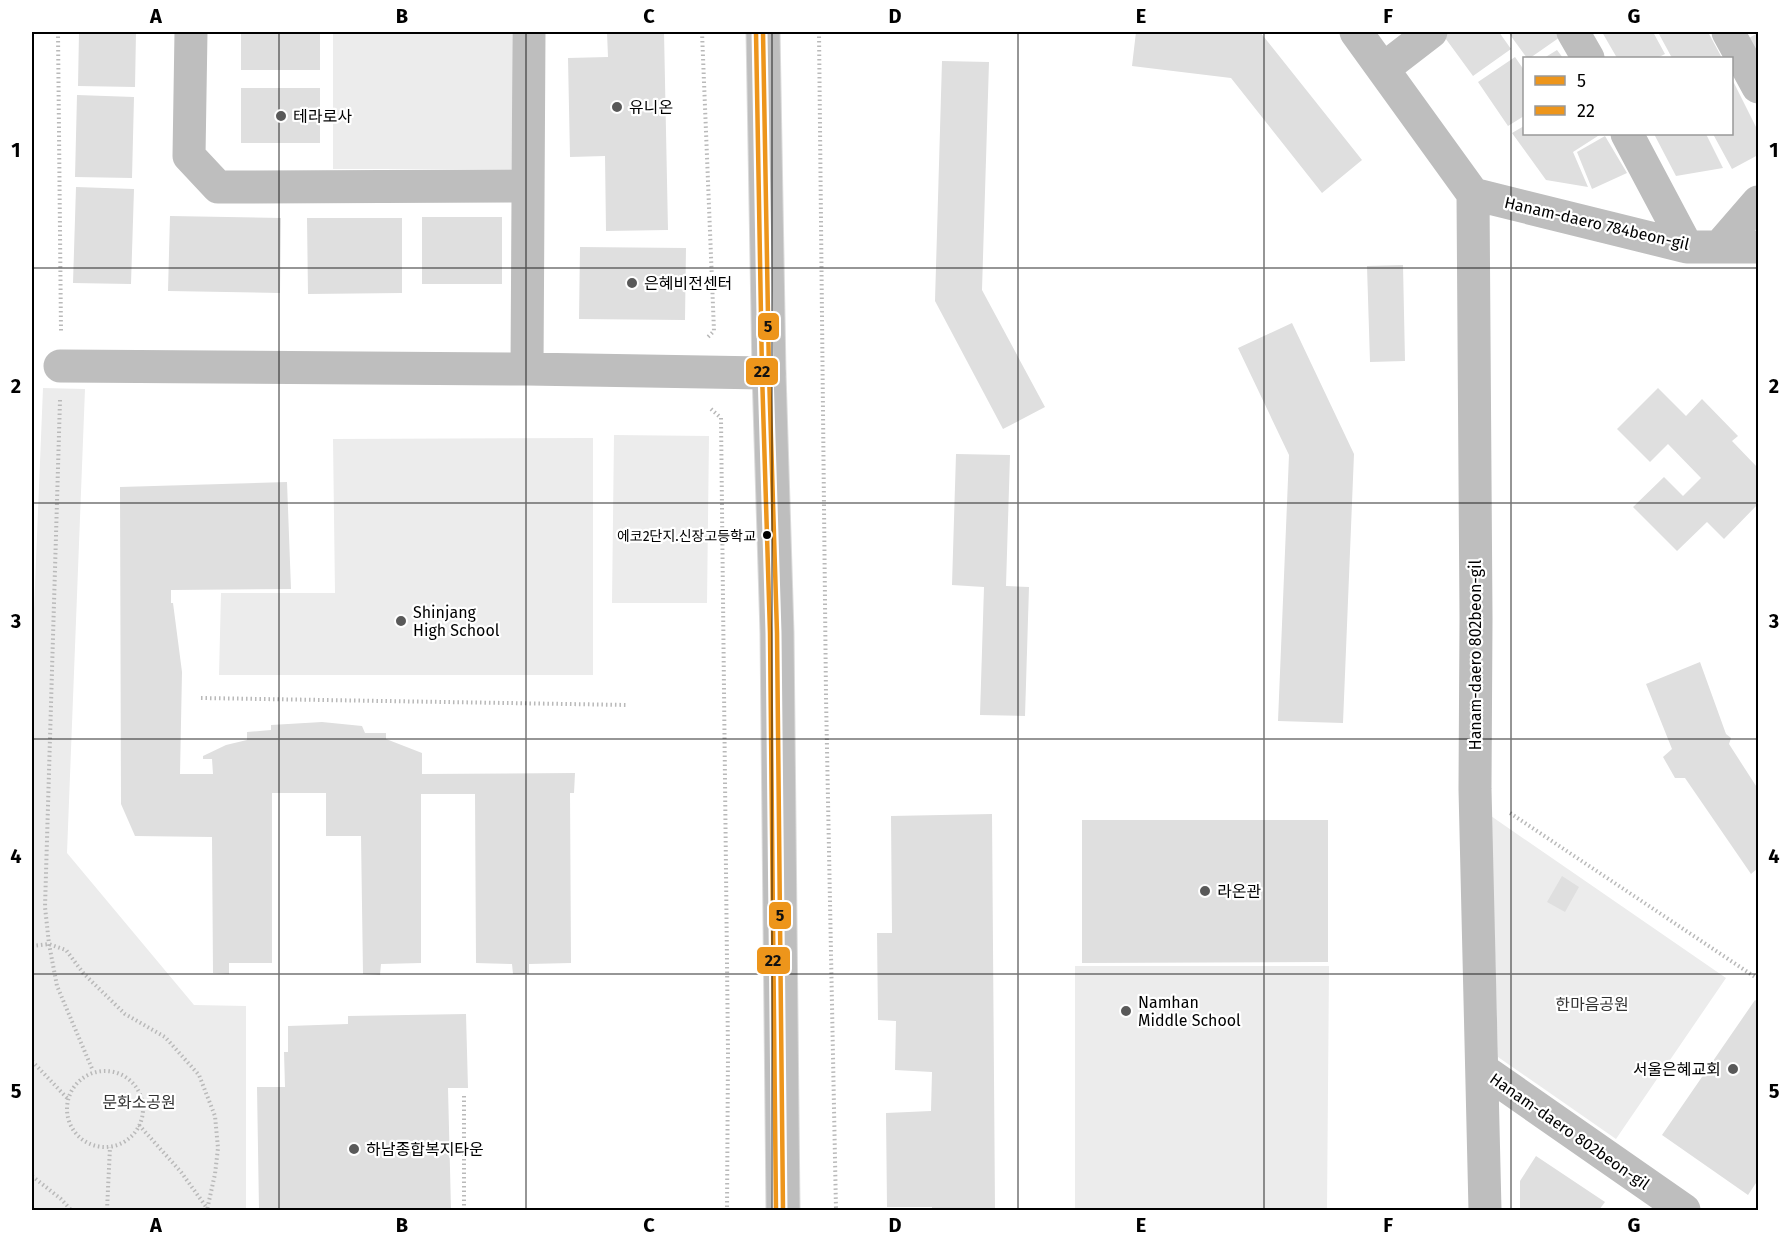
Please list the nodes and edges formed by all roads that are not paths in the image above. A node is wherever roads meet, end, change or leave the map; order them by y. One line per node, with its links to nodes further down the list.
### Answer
1 (191, 32): 12 (street)
2 (529, 32): 12 (street)
3 (763, 32): 20 (street)
4 (1356, 32): 9 (street)
5 (1431, 32): 9 (street)
6 (1574, 32): 8 (street)
7 (1728, 32): 10 (street)
8 (1587, 57)
9 (1383, 69): 13 (street)
10 (1758, 87)
11 (1628, 135): 15 (street)
12 (528, 186): 19 (street)
13 (1473, 194): 15 (street, Hanam-daero 784beon-gil); 21 (street, Hanam-daero 802beon-gil)
14 (1758, 202): 16 (street)
15 (1687, 246): 16 (street, Hanam-daero 784beon-gil)
16 (1719, 247): 17 (street, Hanam-daero 784beon-gil)
17 (1758, 247)
18 (60, 366): 19 (street)
19 (527, 369): 20 (street)
20 (769, 373): 22 (street)
21 (1483, 1070): 23 (street); 24 (street, Hanam-daero 802beon-gil)
22 (783, 1210)
23 (1485, 1210)
24 (1684, 1210)

